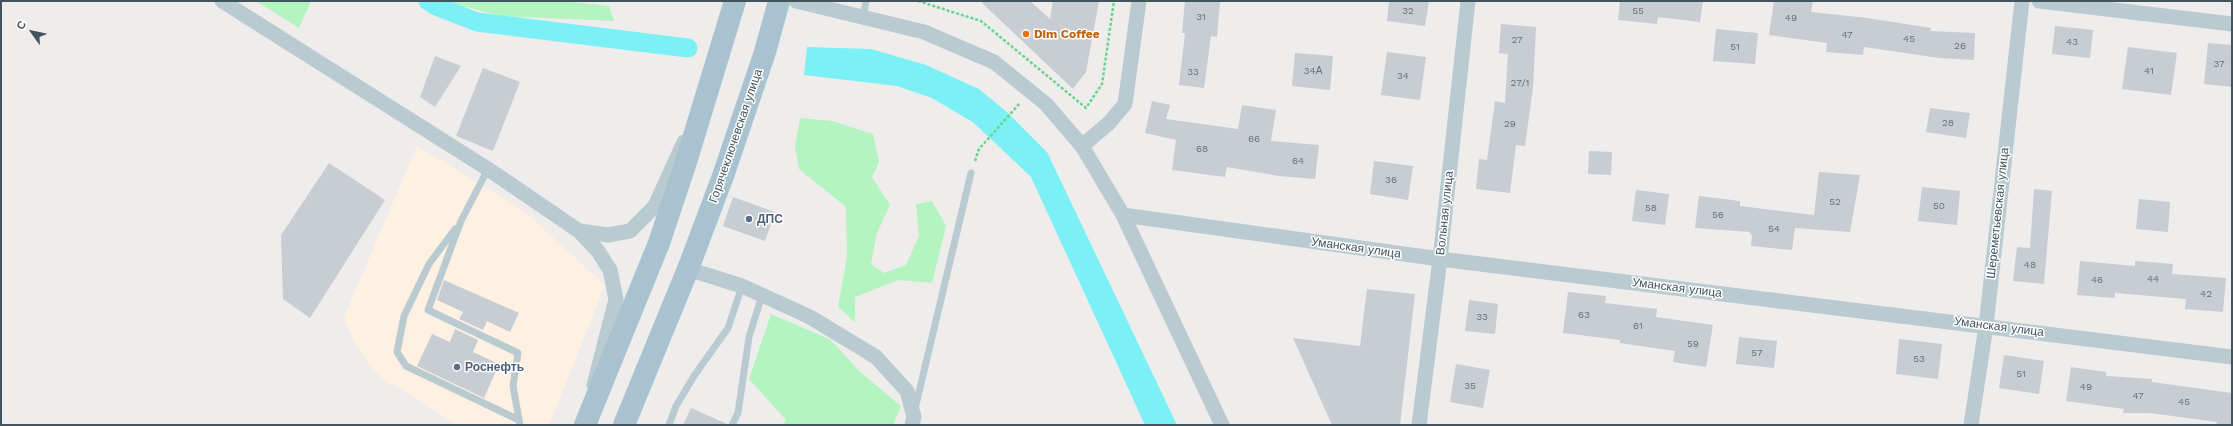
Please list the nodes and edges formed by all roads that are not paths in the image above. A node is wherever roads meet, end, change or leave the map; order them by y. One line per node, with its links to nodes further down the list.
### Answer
1 (222, 1): 14 (street)
2 (735, 1): 12 (main road)
3 (779, 1): 20 (main road, Горячеключевская улица)
4 (796, 1): 10 (street)
5 (866, 1): 10 (lane)
6 (1139, 1): 13 (street)
7 (1468, 1): 19 (street, Вольная улица)
8 (2022, 1): 23 (street, Шереметьевская улица)
9 (2040, 1): 11 (street)
10 (863, 18): 13 (street)
11 (2232, 24)
12 (707, 96): 18 (street); 27 (main road)
13 (1082, 146): 16 (street)
14 (488, 169): 17 (lane); 18 (street)
15 (971, 173): 25 (lane)
16 (1123, 215): 19 (street, Уманская улица); 31 (street)
17 (461, 221): 26 (lane); 26 (lane)
18 (580, 231): 27 (street)
19 (1440, 260): 23 (street, Уманская улица); 32 (street, Вольная улица)
20 (688, 269): 21 (street); 28 (main road, Горячеключевская улица)
21 (742, 286): 22 (street); 29 (lane)
22 (762, 295): 25 (street); 30 (lane)
23 (1986, 326): 24 (street, Уманская улица); 33 (street, Шереметьевская улица)
24 (2232, 357)
25 (913, 421)
26 (520, 422)
27 (587, 422)
28 (624, 425)
29 (669, 425)
30 (732, 425)
31 (1222, 425)
32 (1419, 425)
33 (1971, 425)

